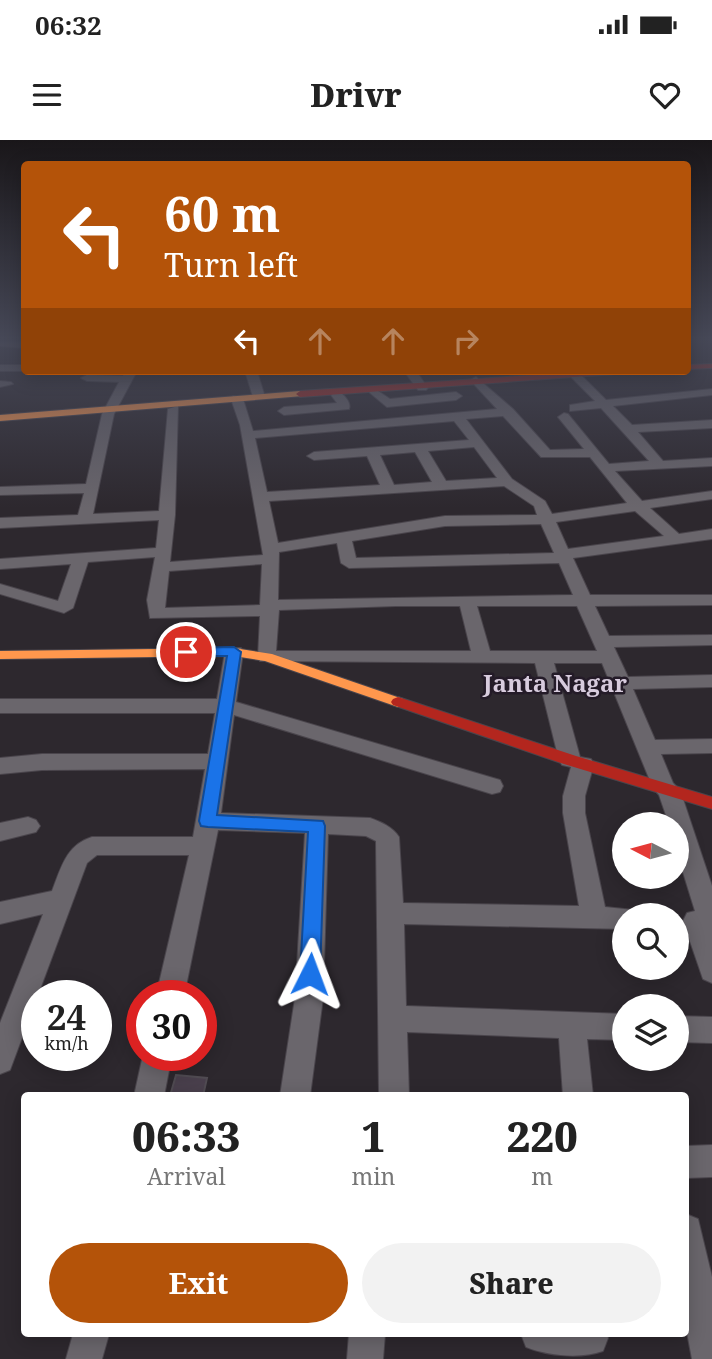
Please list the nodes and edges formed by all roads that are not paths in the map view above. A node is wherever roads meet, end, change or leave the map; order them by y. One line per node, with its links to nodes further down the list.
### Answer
1 (118, 394): 16 (street)
2 (258, 394): 11 (street)
3 (307, 394): 11 (street)
4 (351, 394): 9 (street)
5 (446, 394): 10 (street)
6 (493, 394): 14 (street)
7 (594, 394): 13 (street)
8 (702, 394): 13 (street)
9 (337, 395): 12 (street); 17 (street)
10 (456, 396)
11 (259, 397): 12 (street)
12 (237, 401): 15 (street); 16 (street); 22 (street)
13 (603, 403): 21 (street); 27 (street)
14 (505, 407): 18 (street); 22 (street); 27 (street)
15 (174, 408): 16 (street); 40 (street)
16 (109, 411): 19 (street); 34 (street)
17 (284, 411)
18 (458, 417): 23 (street); 24 (street)
19 (0, 421)
20 (712, 424): 21 (street)
21 (629, 429): 29 (street)
22 (247, 430): 23 (street); 38 (street)
23 (303, 430): 31 (street)
24 (477, 443): 25 (street); 32 (street)
25 (419, 447): 26 (street); 33 (street)
26 (372, 451): 31 (street); 35 (street)
27 (594, 453): 30 (street)
28 (712, 462): 29 (street)
29 (660, 466): 30 (street)
30 (604, 468): 39 (street)
31 (319, 474): 35 (street); 38 (street)
32 (507, 482): 33 (street); 42 (street)
33 (441, 485): 35 (street)
34 (93, 488): 36 (street); 41 (street)
35 (388, 488)
36 (0, 491)
37 (712, 495): 39 (street)
38 (260, 497): 47 (street)
39 (640, 505): 42 (street); 46 (street)
40 (168, 515): 41 (street); 50 (street)
41 (85, 519): 43 (street)
42 (547, 519): 45 (street); 48 (street)
43 (0, 523)
44 (712, 534): 46 (street)
45 (343, 537): 47 (street); 48 (street)
46 (676, 539): 48 (street)
47 (271, 554): 50 (street); 56 (street)
48 (564, 556): 53 (street)
49 (81, 558): 50 (street); 51 (street); 52 (street)
50 (163, 560): 56 (street)
51 (0, 564)
52 (0, 589)
53 (584, 599): 54 (street); 55 (street); 58 (street)
54 (467, 600): 56 (street); 62 (street)
55 (712, 600)
56 (270, 607): 61 (street)
57 (712, 640): 58 (street)
58 (606, 650): 63 (street); 65 (street)
59 (234, 652): 60 (street); 61 (street); 67 (street)
60 (0, 655)
61 (267, 657): 62 (street); 71 (street)
62 (482, 657): 63 (street)
63 (543, 657): 71 (street)
64 (712, 681): 65 (street)
65 (621, 683): 69 (street)
66 (0, 706): 67 (street)
67 (226, 706): 70 (street); 73 (street)
68 (712, 746): 69 (street)
69 (647, 747): 74 (street)
70 (217, 761): 72 (street); 76 (street)
71 (577, 762): 74 (street); 84 (street)
72 (0, 766)
73 (492, 786)
74 (667, 789): 75 (street); 86 (street)
75 (712, 803)
76 (208, 821): 78 (street); 80 (street)
77 (28, 826): 79 (street)
78 (317, 826): 83 (street); 98 (street)
79 (0, 832)
80 (201, 846): 81 (street); 88 (street)
81 (64, 899): 82 (street); 89 (street)
82 (0, 913)
83 (390, 913): 84 (street); 90 (street)
84 (594, 918): 85 (street)
85 (612, 918)
86 (699, 921): 87 (street)
87 (712, 971)
88 (173, 980)
89 (10, 1012): 95 (street)
90 (391, 1018): 91 (street); 99 (street)
91 (572, 1025): 92 (street); 100 (street)
92 (612, 1027)
93 (689, 1029): 94 (street)
94 (712, 1030)
95 (0, 1060)
96 (154, 1071): 97 (street)
97 (150, 1092)
98 (296, 1092)
99 (394, 1092)
100 (578, 1092)
101 (689, 1161): 102 (street)
102 (712, 1161)
103 (689, 1247): 110 (street)
104 (90, 1337): 108 (street)
105 (367, 1337): 109 (street)
106 (556, 1337): 107 (street)
107 (591, 1343)
108 (84, 1359)
109 (365, 1359)
110 (710, 1359)

